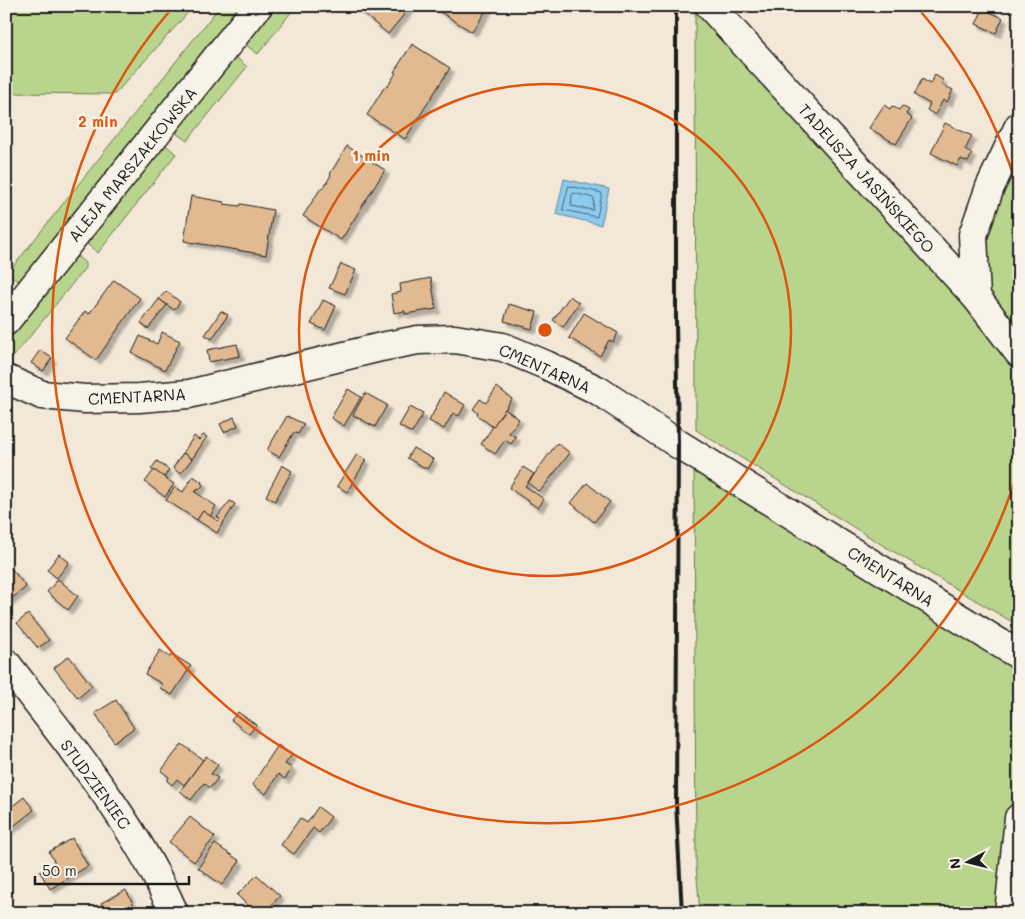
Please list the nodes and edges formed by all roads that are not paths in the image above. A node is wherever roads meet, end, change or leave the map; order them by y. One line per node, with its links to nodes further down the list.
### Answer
1 (258, 6): 5 (street, ALEJA MARSZAŁKOWSKA)
2 (710, 6): 4 (street, TADEUSZA JASIŃSKIEGO)
3 (1019, 126): 4 (street)
4 (976, 297): 6 (street, TADEUSZA JASIŃSKIEGO)
5 (6, 321)
6 (1019, 353)
7 (6, 379): 8 (street, CMENTARNA)
8 (1019, 655)
9 (6, 662): 11 (street, STUDZIENIEC)
10 (1019, 818): 12 (street)
11 (174, 913)
12 (1008, 913)

